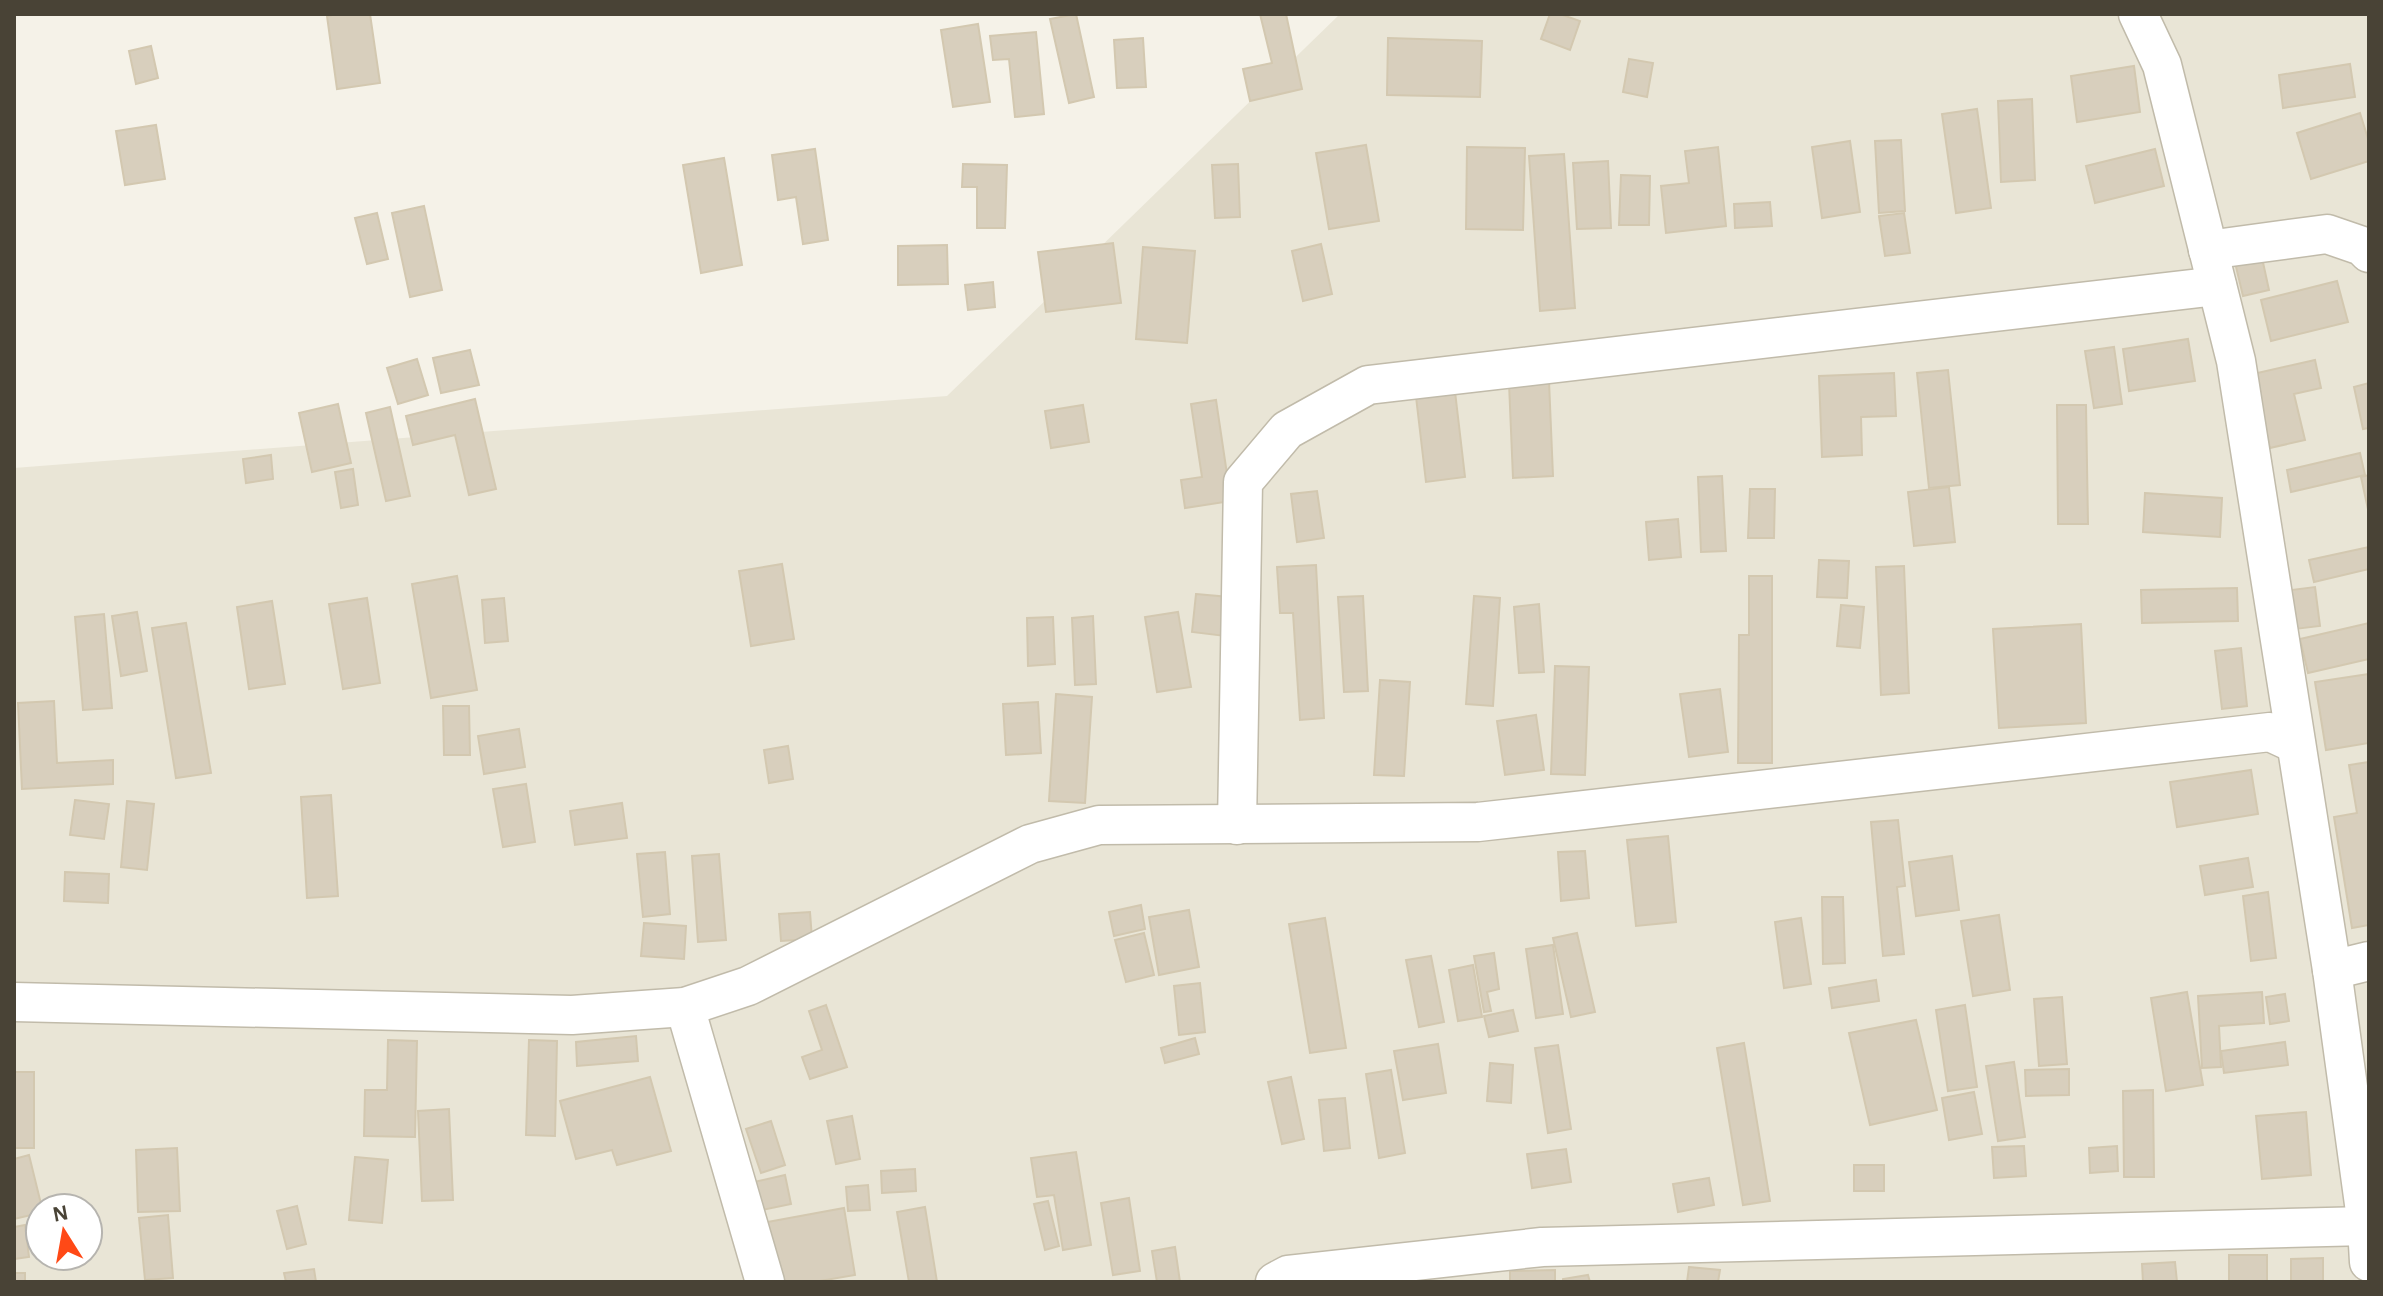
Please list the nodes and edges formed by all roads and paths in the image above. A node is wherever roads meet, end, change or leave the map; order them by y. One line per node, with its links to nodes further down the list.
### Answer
1 (2138, 14): 2 (street)
2 (2208, 250): 3 (street); 4 (street)
3 (2369, 253)
4 (2217, 286): 5 (street); 6 (street)
5 (2296, 744): 6 (street); 8 (street)
6 (1237, 825): 10 (street)
7 (2369, 961): 8 (street)
8 (2332, 970): 11 (street)
9 (14, 1002): 10 (street)
10 (685, 1007): 12 (street)
11 (2368, 1244): 13 (street)
12 (765, 1282)
13 (1275, 1282)

